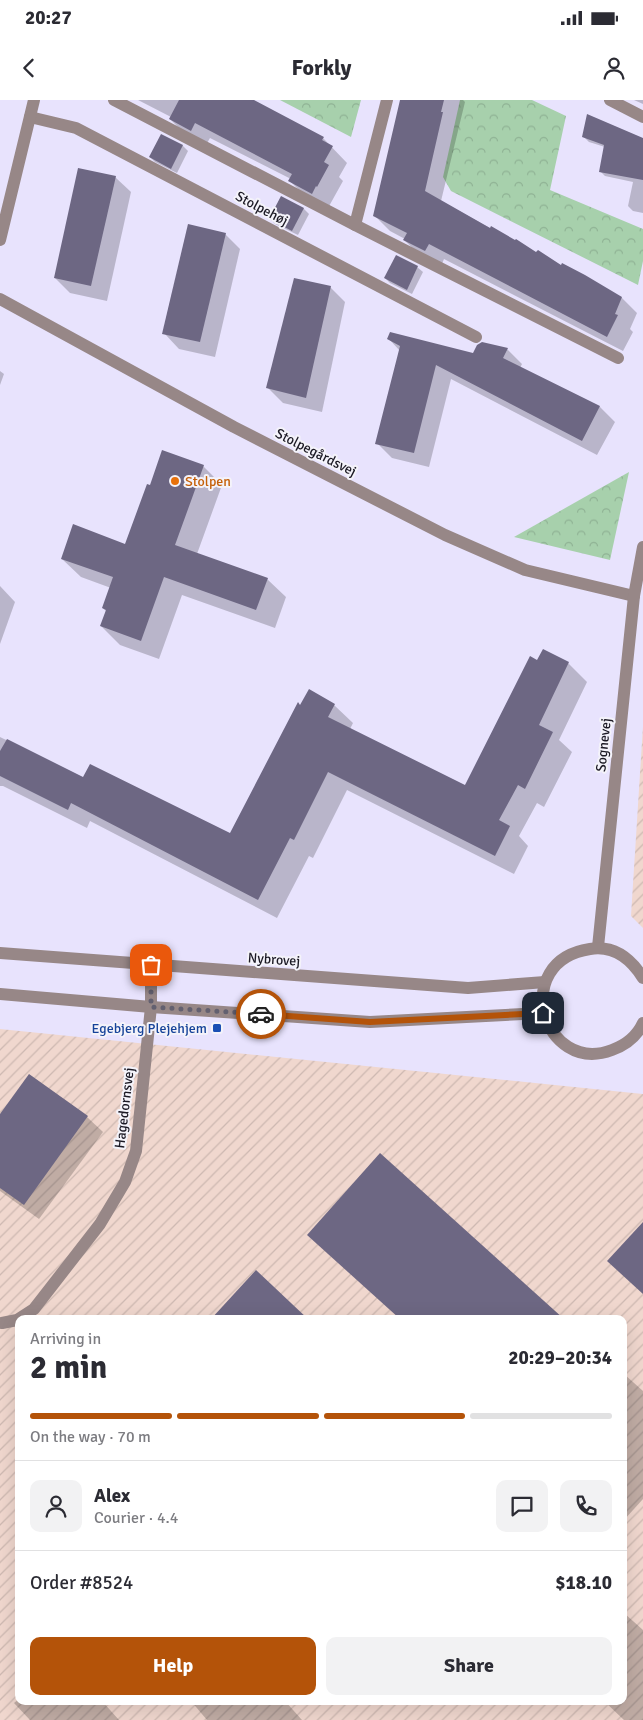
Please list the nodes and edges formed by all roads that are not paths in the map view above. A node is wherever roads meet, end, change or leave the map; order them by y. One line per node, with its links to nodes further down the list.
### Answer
1 (34, 100): 5 (street)
2 (114, 100): 7 (street, Stolpehøj)
3 (387, 100): 7 (street)
4 (610, 100): 6 (street)
5 (30, 116): 8 (street); 10 (street, Stolpehøj)
6 (643, 117)
7 (356, 225): 11 (street, Stolpehøj)
8 (0, 240)
9 (0, 299): 13 (street, Stolpegårdsvej)
10 (476, 337)
11 (618, 358)
12 (643, 547): 13 (street, Sognevej)
13 (634, 596): 14 (street, Sognevej)
14 (598, 947): 17 (street); 18 (street)
15 (0, 953): 16 (street, Nybrovej)
16 (151, 965): 18 (street, Nybrovej); 20 (street, Hagedornsvej)
17 (643, 978)
18 (545, 982): 21 (street)
19 (0, 994): 20 (street)
20 (151, 1007): 21 (street); 24 (street, Hagedornsvej)
21 (543, 1013): 23 (street)
22 (643, 1023): 23 (street)
23 (638, 1038)
24 (25, 1315)
25 (15, 1320): 26 (street, Hagedornsvej)
26 (2, 1323)

